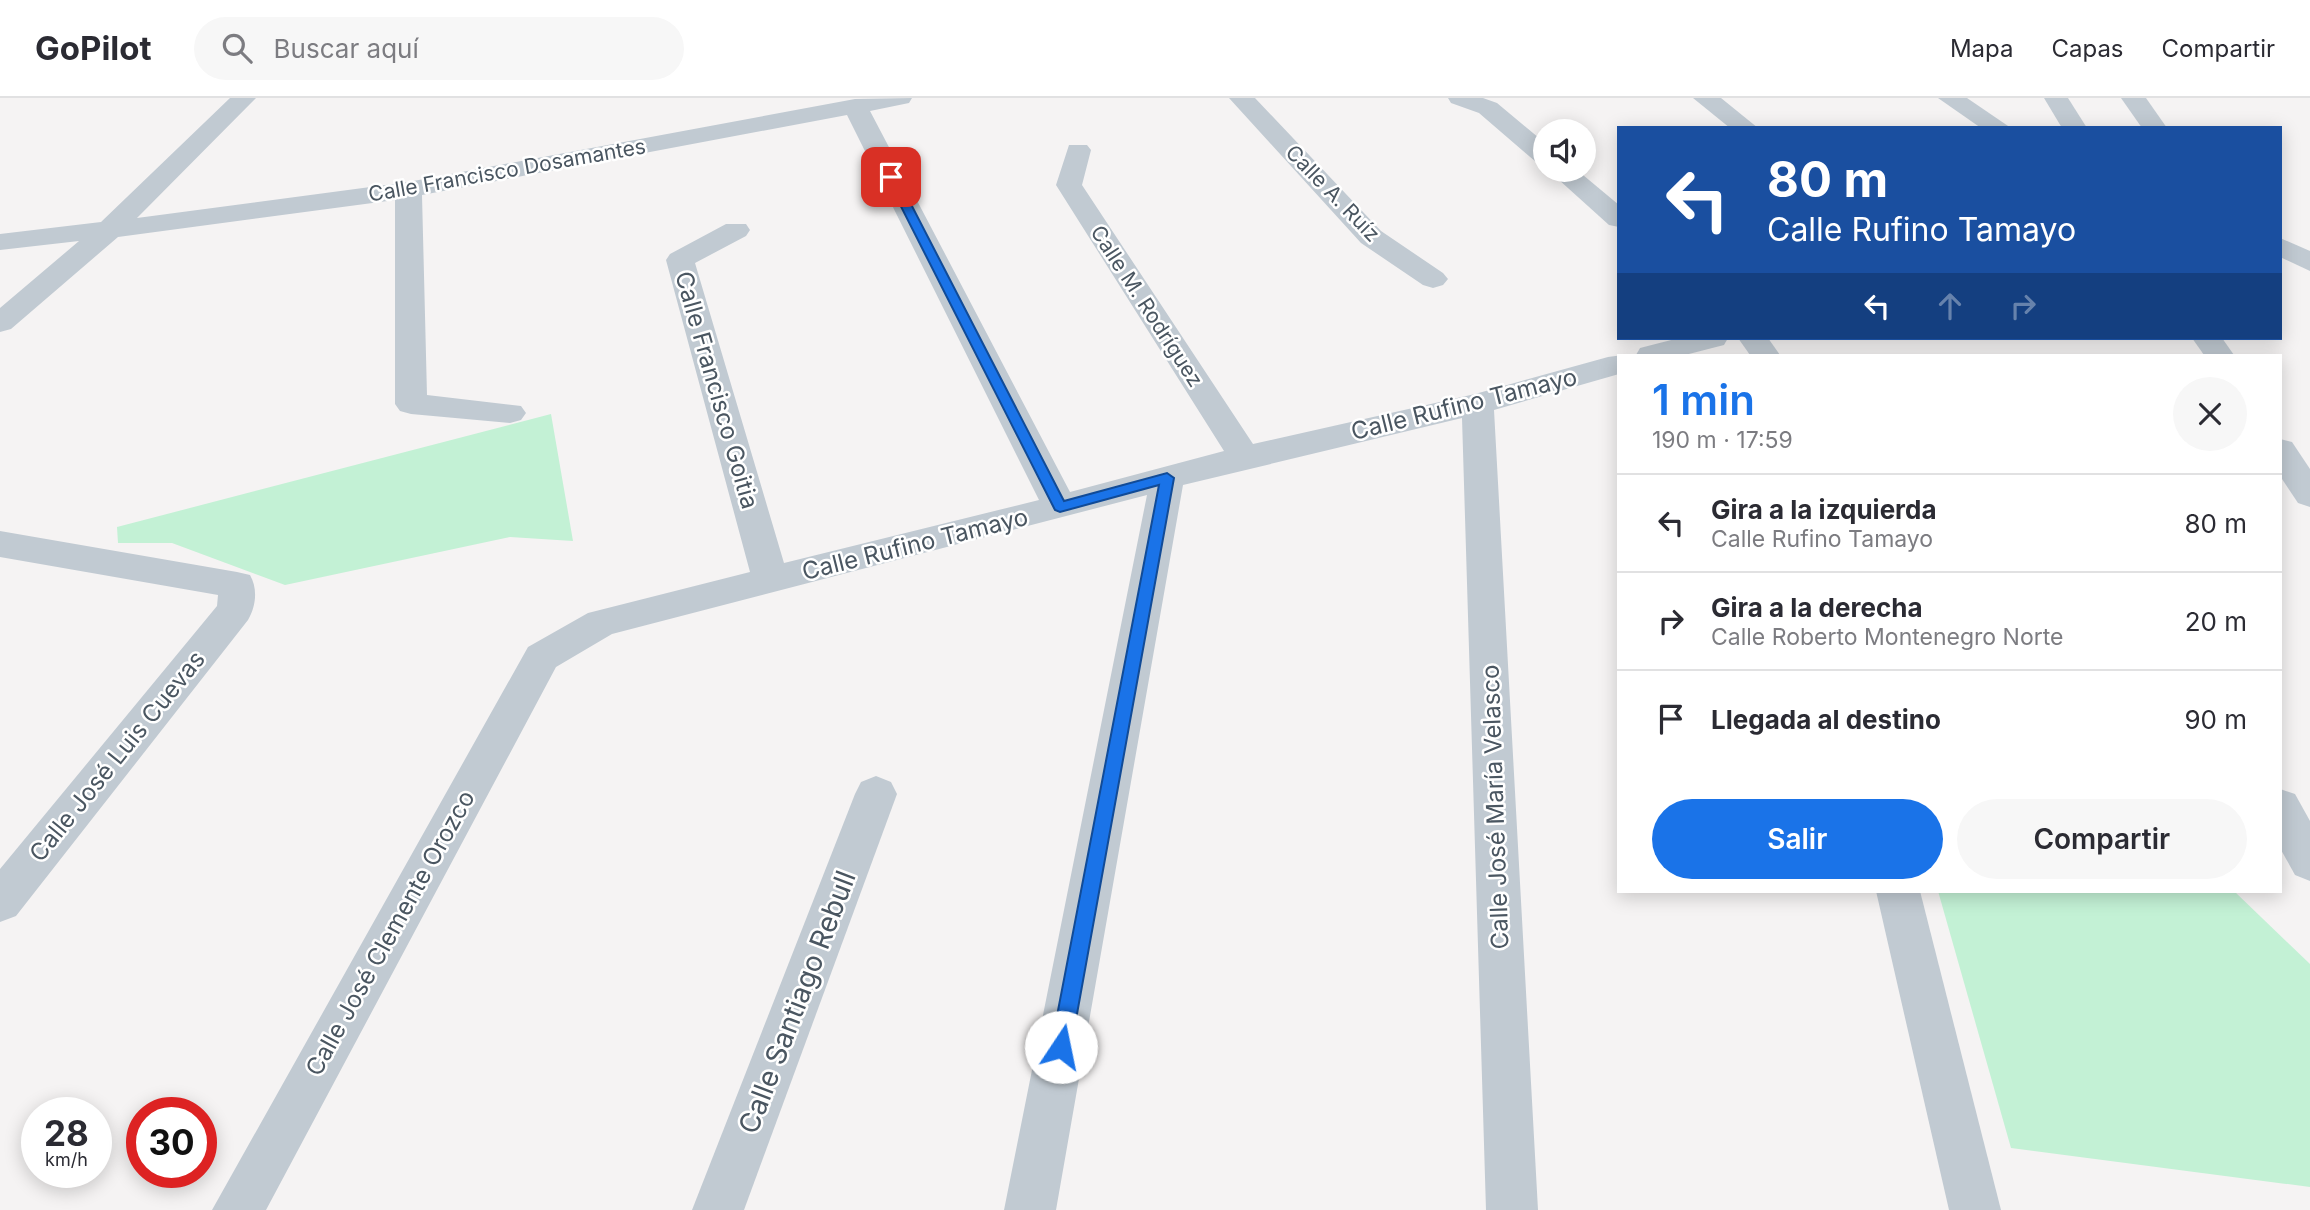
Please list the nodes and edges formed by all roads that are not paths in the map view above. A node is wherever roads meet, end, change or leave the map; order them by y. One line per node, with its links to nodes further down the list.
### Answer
1 (244, 98): 20 (street)
2 (900, 98): 10 (street, Calle Francisco Dosamantes)
3 (1241, 98): 25 (street, Calle A. Ruíz)
4 (1460, 98): 15 (street)
5 (1705, 98): 11 (street)
6 (1950, 98): 12 (street)
7 (2056, 98): 13 (street)
8 (2133, 98): 14 (street)
9 (819, 105): 10 (street, Calle Francisco Dosamantes); 18 (street, Calle Francisco Dosamantes)
10 (855, 106): 36 (street)
11 (1743, 126)
12 (1996, 126)
13 (2074, 126)
14 (2154, 126)
15 (1533, 146)
16 (1079, 150): 33 (street, Calle M. Rodríguez)
17 (1575, 182): 19 (street)
18 (408, 190): 20 (street, Calle Francisco Dosamantes); 31 (street)
19 (1617, 217)
20 (112, 227): 22 (street, Calle Francisco Dosamantes); 26 (street)
21 (736, 230): 38 (street, Calle Francisco Goitia)
22 (0, 242)
23 (2282, 247): 24 (street)
24 (2310, 262)
25 (1433, 279)
26 (0, 323)
27 (1706, 340): 28 (street)
28 (1655, 354)
29 (1617, 366): 30 (street, Calle Rufino Tamayo)
30 (1478, 404): 33 (street, Calle Rufino Tamayo); 48 (street, Calle José María Velasco)
31 (510, 413)
32 (2282, 453): 35 (street)
33 (1245, 457): 34 (street, Calle Rufino Tamayo)
34 (1167, 478): 36 (street, Calle Rufino Tamayo); 47 (street)
35 (2310, 495)
36 (1060, 507): 38 (street, Calle Rufino Tamayo)
37 (0, 544): 44 (street, Calle José Luis Cuevas)
38 (771, 581): 39 (street, Calle Rufino Tamayo)
39 (542, 657): 45 (street, Calle José Clemente Orozco)
40 (876, 793): 46 (street, Calle Santiago Rebull)
41 (2282, 811): 42 (street)
42 (2310, 862)
43 (1898, 893): 49 (street)
44 (0, 902)
45 (238, 1210)
46 (718, 1210)
47 (1030, 1210)
48 (1512, 1210)
49 (1975, 1210)

